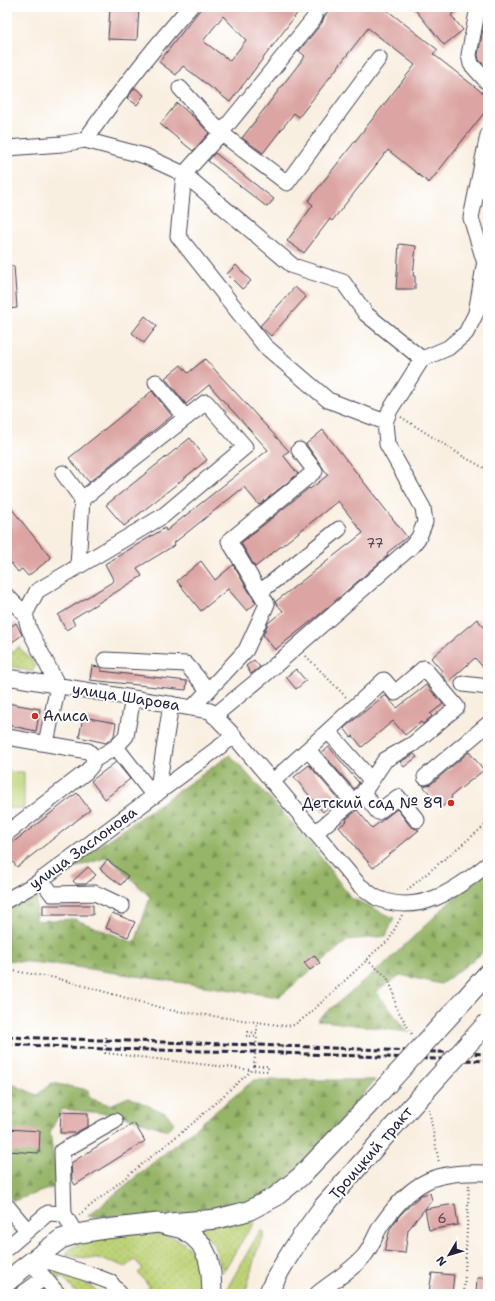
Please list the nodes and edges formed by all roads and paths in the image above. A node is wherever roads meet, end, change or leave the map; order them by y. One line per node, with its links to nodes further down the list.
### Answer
1 (190, 7): 9 (street)
2 (314, 7): 7 (street)
3 (478, 7): 5 (street)
4 (378, 58): 7 (street)
5 (488, 83)
6 (180, 88): 7 (street)
7 (221, 133): 11 (street)
8 (488, 135): 13 (street)
9 (85, 140): 10 (street); 11 (street)
10 (7, 148)
11 (184, 174): 14 (street); 16 (street)
12 (488, 243): 13 (street)
13 (485, 263): 14 (street)
14 (422, 358): 16 (street)
15 (156, 382): 17 (street)
16 (387, 416): 19 (path); 27 (street)
17 (186, 418): 21 (street); 23 (street)
18 (299, 450): 24 (street)
19 (488, 470)
20 (62, 473): 21 (street)
21 (82, 499): 23 (street)
22 (339, 529): 24 (street)
23 (78, 566): 26 (street)
24 (260, 592): 33 (street)
25 (7, 596): 26 (street)
26 (25, 614): 31 (street)
27 (298, 646): 36 (path); 38 (street)
28 (105, 660): 33 (street)
29 (7, 677): 31 (street, улица Шарова)
30 (463, 684): 32 (street)
31 (58, 686): 34 (street, улица Шарова); 43 (street)
32 (488, 687)
33 (208, 690): 37 (street)
34 (133, 698): 35 (street, улица Шарова); 44 (street)
35 (171, 704): 37 (street, улица Шарова); 50 (street)
36 (355, 707): 40 (street); 48 (street)
37 (192, 708): 38 (street, улица Шарова)
38 (214, 716): 41 (street, улица Шарова)
39 (488, 724): 47 (street)
40 (328, 732): 45 (street); 48 (street)
41 (234, 736): 49 (street, улица Шарова); 50 (street, улица Заслонова)
42 (7, 737): 43 (street)
43 (46, 743): 46 (street)
44 (116, 747): 46 (street); 50 (street)
45 (308, 750): 49 (street); 51 (street)
46 (94, 760): 54 (street)
47 (425, 777)
48 (371, 780): 51 (street)
49 (272, 782): 55 (street, улица Шарова)
50 (156, 795): 57 (street, улица Заслонова)
51 (358, 797): 52 (street); 55 (street)
52 (417, 820)
53 (488, 823): 59 (path)
54 (7, 833)
55 (315, 833): 59 (street, улица Шарова)
56 (488, 864): 59 (street, улица Шарова)
57 (41, 879): 58 (street, улица Заслонова); 60 (street)
58 (7, 900)
59 (404, 904): 64 (path)
60 (122, 906)
61 (7, 970): 64 (path)
62 (488, 973): 71 (main road, bridge)
63 (488, 1022): 82 (main road, Троицкий тракт, bridge)
64 (257, 1023): 66 (path)
65 (106, 1037): 66 (path)
66 (252, 1070): 72 (path)
67 (115, 1121): 72 (street)
68 (470, 1172): 69 (street); 83 (street); 84 (path)
69 (488, 1173)
70 (7, 1206): 73 (street)
71 (158, 1223): 72 (main road); 81 (main road)
72 (70, 1224): 73 (street); 75 (main road)
73 (28, 1230): 74 (street)
74 (7, 1248)
75 (31, 1262): 76 (street); 77 (main road); 80 (street)
76 (44, 1278): 78 (street); 79 (street)
77 (7, 1282)
78 (22, 1294)
79 (58, 1294)
80 (120, 1294)
81 (212, 1294)
82 (268, 1294)
83 (317, 1294)
84 (464, 1294)

